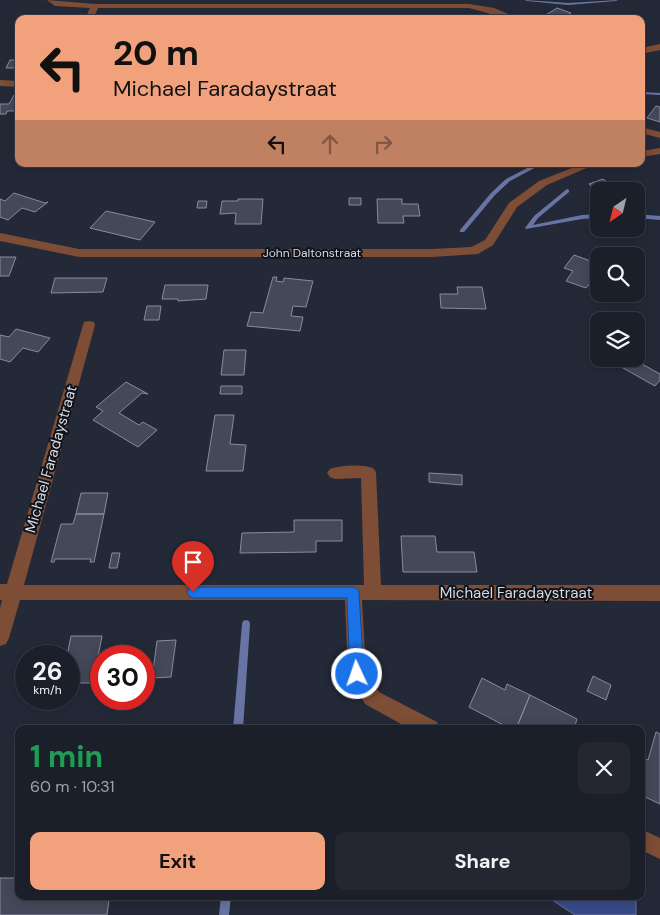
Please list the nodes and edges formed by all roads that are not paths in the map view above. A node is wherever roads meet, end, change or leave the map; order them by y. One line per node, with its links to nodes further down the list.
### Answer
1 (51, 0): 2 (street)
2 (95, 6): 3 (street); 4 (street)
3 (92, 15)
4 (505, 15)
5 (0, 83): 6 (street)
6 (15, 84)
7 (645, 131): 8 (street)
8 (660, 135)
9 (660, 151): 10 (street)
10 (645, 153)
11 (583, 167): 12 (street, John Daltonstraat)
12 (0, 236)
13 (89, 325): 15 (street, Michael Faradaystraat)
14 (335, 473): 17 (street)
15 (7, 592): 16 (street, Michael Faradaystraat); 19 (street)
16 (353, 593): 17 (street, Michael Faradaystraat); 20 (street)
17 (372, 593): 18 (street, Michael Faradaystraat)
18 (660, 593)
19 (0, 638)
20 (423, 725)
21 (645, 841): 22 (street)
22 (660, 849)

